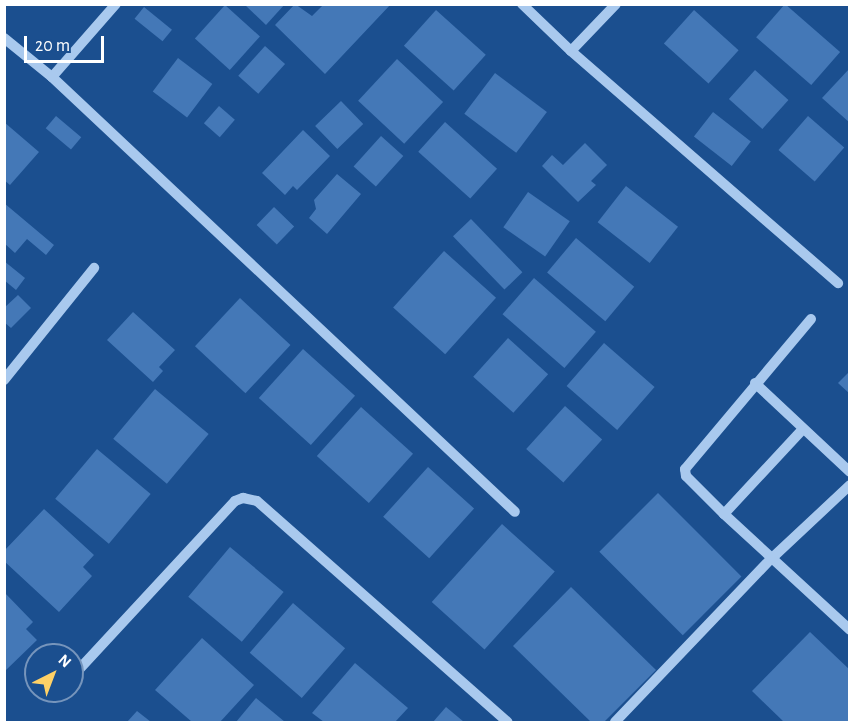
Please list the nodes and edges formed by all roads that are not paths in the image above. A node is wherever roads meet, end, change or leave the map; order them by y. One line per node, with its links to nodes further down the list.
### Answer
1 (116, 4): 6 (street)
2 (522, 4): 5 (street)
3 (616, 4): 5 (street)
4 (4, 38): 6 (street)
5 (571, 51): 8 (street)
6 (52, 77): 15 (street)
7 (94, 268): 10 (street)
8 (838, 283)
9 (811, 319): 11 (street)
10 (4, 380)
11 (755, 383): 12 (street); 16 (street)
12 (803, 429): 13 (street); 16 (street)
13 (849, 472)
14 (849, 485): 17 (street)
15 (515, 512)
16 (724, 514): 17 (street)
17 (771, 559): 18 (street); 21 (street)
18 (849, 630)
19 (84, 664): 20 (street)
20 (508, 723)
21 (615, 723)

